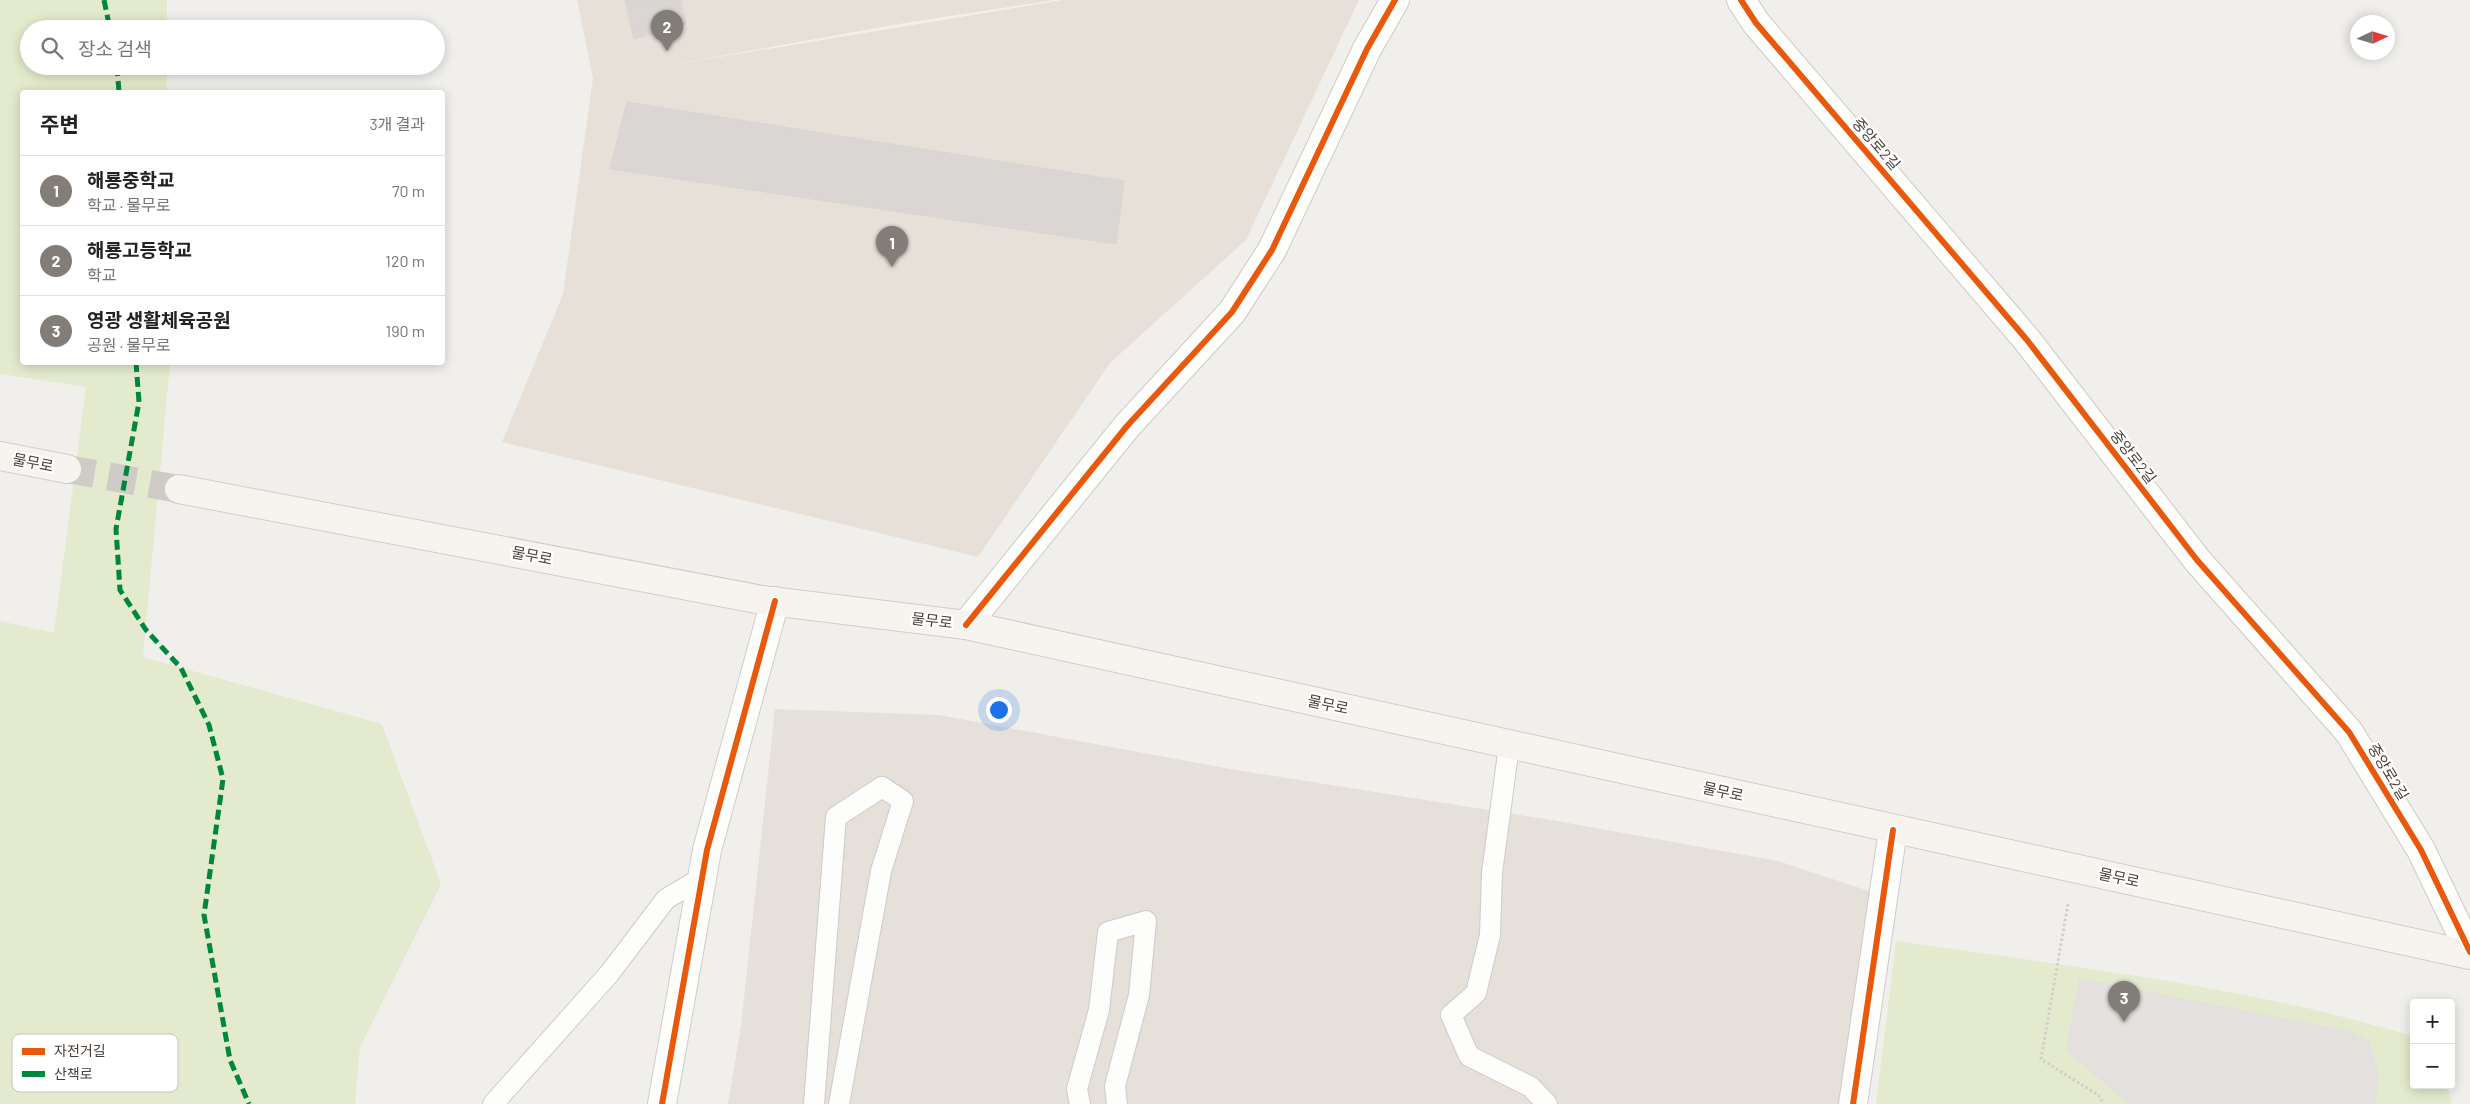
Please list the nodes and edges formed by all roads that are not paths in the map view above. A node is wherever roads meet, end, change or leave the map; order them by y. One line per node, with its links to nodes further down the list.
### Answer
1 (1395, 0): 7 (street)
2 (1742, 0): 11 (street, 중앙로2길)
3 (0, 456): 4 (main road, 물무로)
4 (67, 469)
5 (179, 489): 6 (main road, 물무로)
6 (774, 601): 7 (main road, 물무로); 10 (street)
7 (966, 625): 8 (main road, 물무로)
8 (1509, 746): 9 (main road, 물무로); 18 (lane)
9 (1893, 830): 11 (main road, 물무로); 19 (street)
10 (703, 877): 12 (lane); 13 (street)
11 (2470, 954)
12 (493, 1104)
13 (662, 1104)
14 (814, 1104): 15 (lane)
15 (839, 1104)
16 (1080, 1104): 17 (lane)
17 (1117, 1104)
18 (1547, 1104)
19 (1853, 1104)

